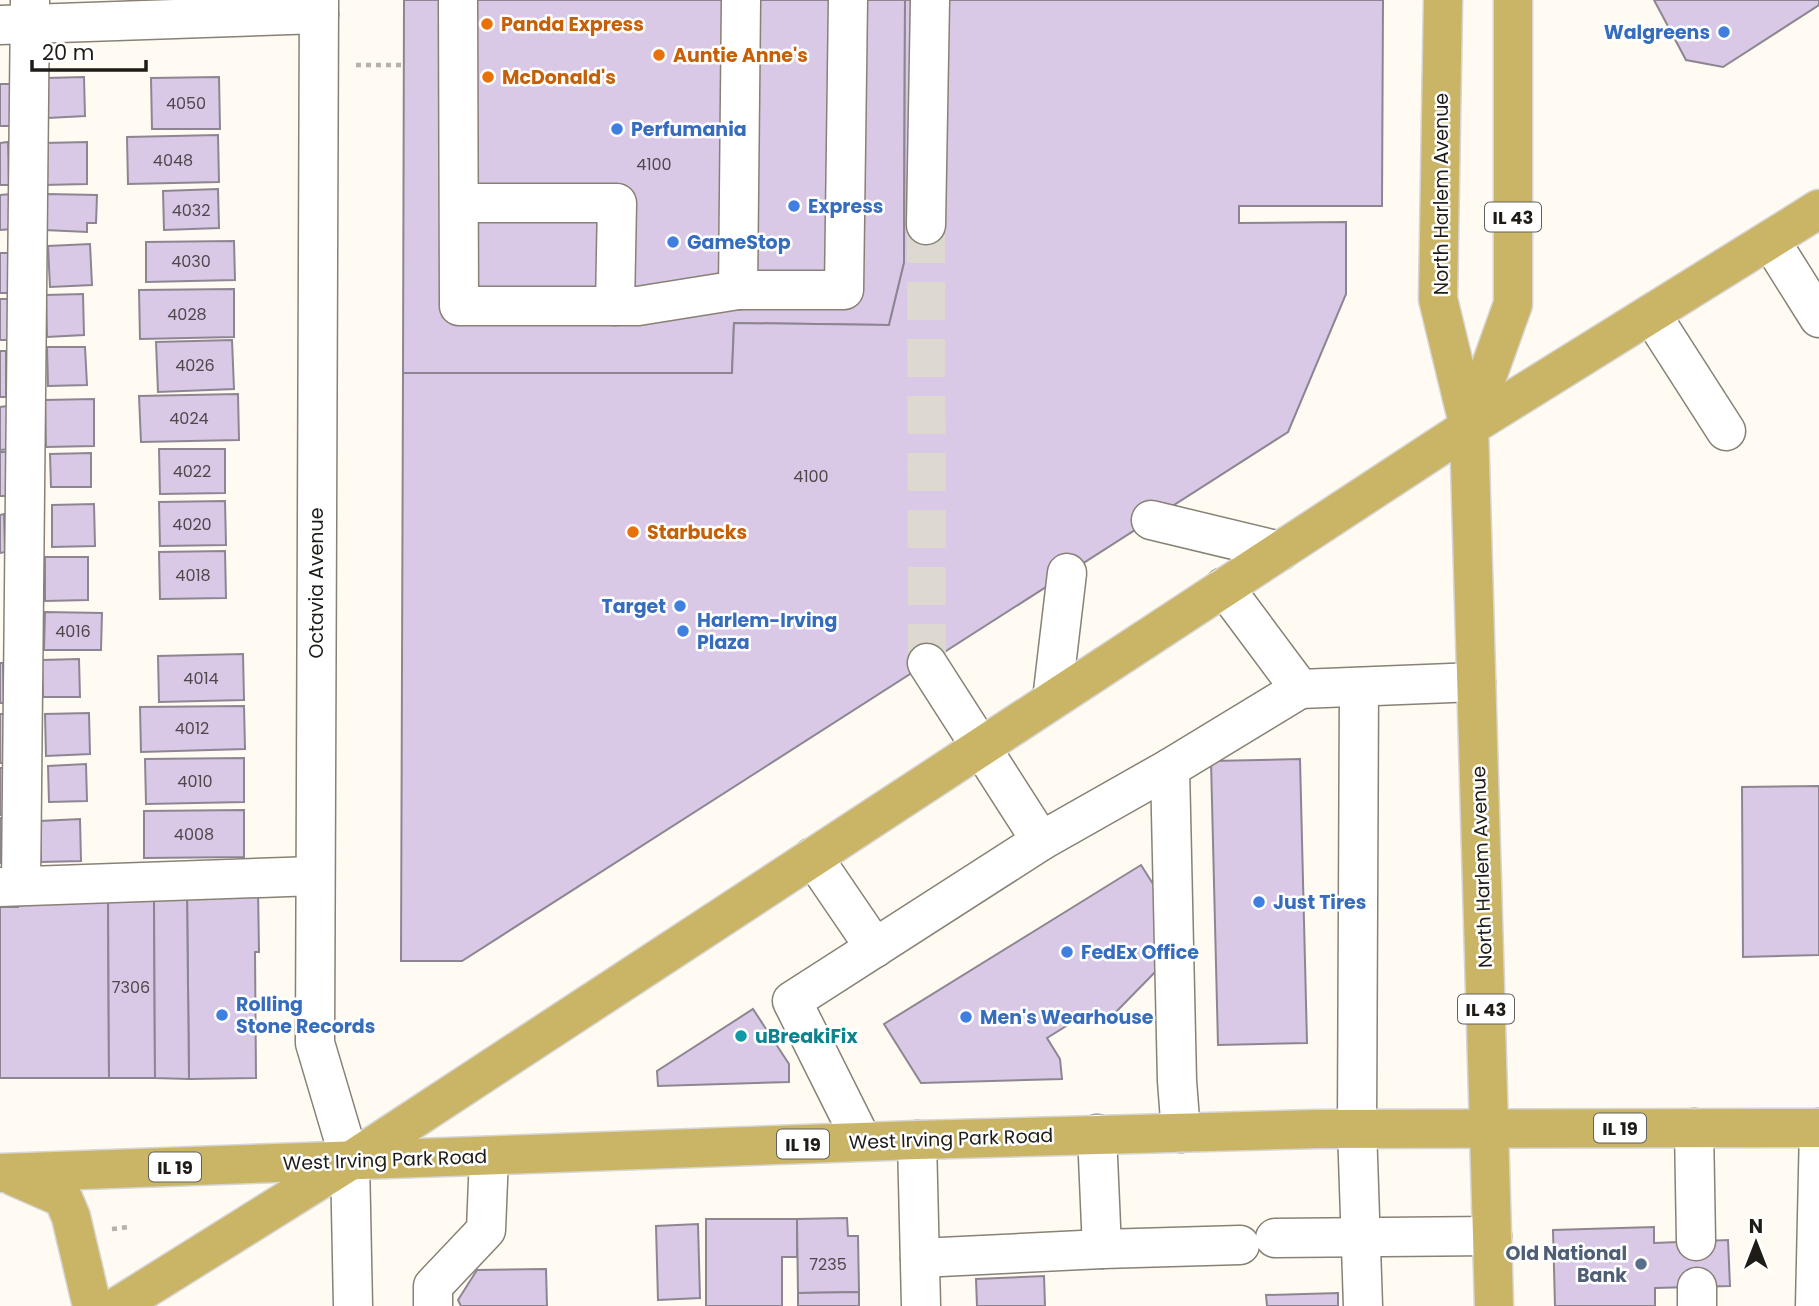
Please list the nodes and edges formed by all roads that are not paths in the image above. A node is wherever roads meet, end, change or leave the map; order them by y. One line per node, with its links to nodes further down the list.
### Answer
1 (458, 0): 9 (street)
2 (741, 0): 13 (street)
3 (848, 0): 13 (street)
4 (929, 0): 11 (street)
5 (1443, 0): 17 (main road, North Harlem Avenue / IL 43)
6 (1513, 0): 17 (main road, North Harlem Avenue / IL 43)
7 (319, 7): 8 (street); 32 (street, Octavia Avenue)
8 (20, 16): 33 (street)
9 (459, 202): 14 (street); 14 (street)
10 (1819, 209): 12 (main road)
11 (926, 225)
12 (1770, 240): 15 (main road); 16 (street)
13 (738, 290): 14 (street)
14 (615, 306)
15 (1651, 314): 17 (main road); 18 (street)
16 (1819, 318)
17 (1469, 427): 20 (main road); 24 (main road, North Harlem Avenue / IL 43)
18 (1726, 431)
19 (1151, 520): 20 (street)
20 (1280, 551): 22 (main road)
21 (1068, 573): 27 (street)
22 (1224, 587): 26 (street); 27 (main road)
23 (927, 663): 28 (street)
24 (1476, 682): 25 (street); 36 (main road, North Harlem Avenue / IL 43)
25 (1359, 687): 26 (street); 35 (street)
26 (1300, 689): 29 (street)
27 (1052, 700): 28 (main road)
28 (981, 747): 30 (street); 31 (main road)
29 (1170, 768): 30 (street); 39 (street)
30 (1041, 841): 34 (street)
31 (813, 857): 34 (street); 44 (main road)
32 (315, 876): 33 (street); 44 (street, Octavia Avenue)
33 (10, 886)
34 (875, 948): 42 (street)
35 (1357, 1128): 36 (main road, West Irving Park Road / IL 19); 39 (main road, West Irving Park Road / IL 19); 47 (street)
36 (1489, 1128): 37 (main road, West Irving Park Road / IL 19); 46 (main road, North Harlem Avenue / IL 43)
37 (1694, 1128): 38 (main road, West Irving Park Road / IL 19); 48 (street)
38 (1819, 1128): 58 (street)
39 (1181, 1133): 40 (main road, West Irving Park Road / IL 19)
40 (1097, 1135): 41 (main road, West Irving Park Road / IL 19); 49 (street)
41 (917, 1140): 42 (main road, West Irving Park Road / IL 19); 50 (street)
42 (862, 1142): 43 (main road, West Irving Park Road / IL 19)
43 (489, 1156): 44 (main road, West Irving Park Road / IL 19); 54 (street)
44 (350, 1161): 45 (main road, West Irving Park Road / IL 19); 52 (main road); 53 (street, Octavia Avenue)
45 (2, 1172): 51 (main road)
46 (1492, 1236): 47 (street); 57 (main road, North Harlem Avenue / IL 43)
47 (1360, 1238): 49 (street); 56 (street)
48 (1696, 1241)
49 (1102, 1249): 50 (street)
50 (920, 1258): 55 (street)
51 (92, 1306)
52 (118, 1306)
53 (354, 1306)
54 (433, 1306)
55 (921, 1306)
56 (1363, 1306)
57 (1494, 1306)
58 (1815, 1306)

